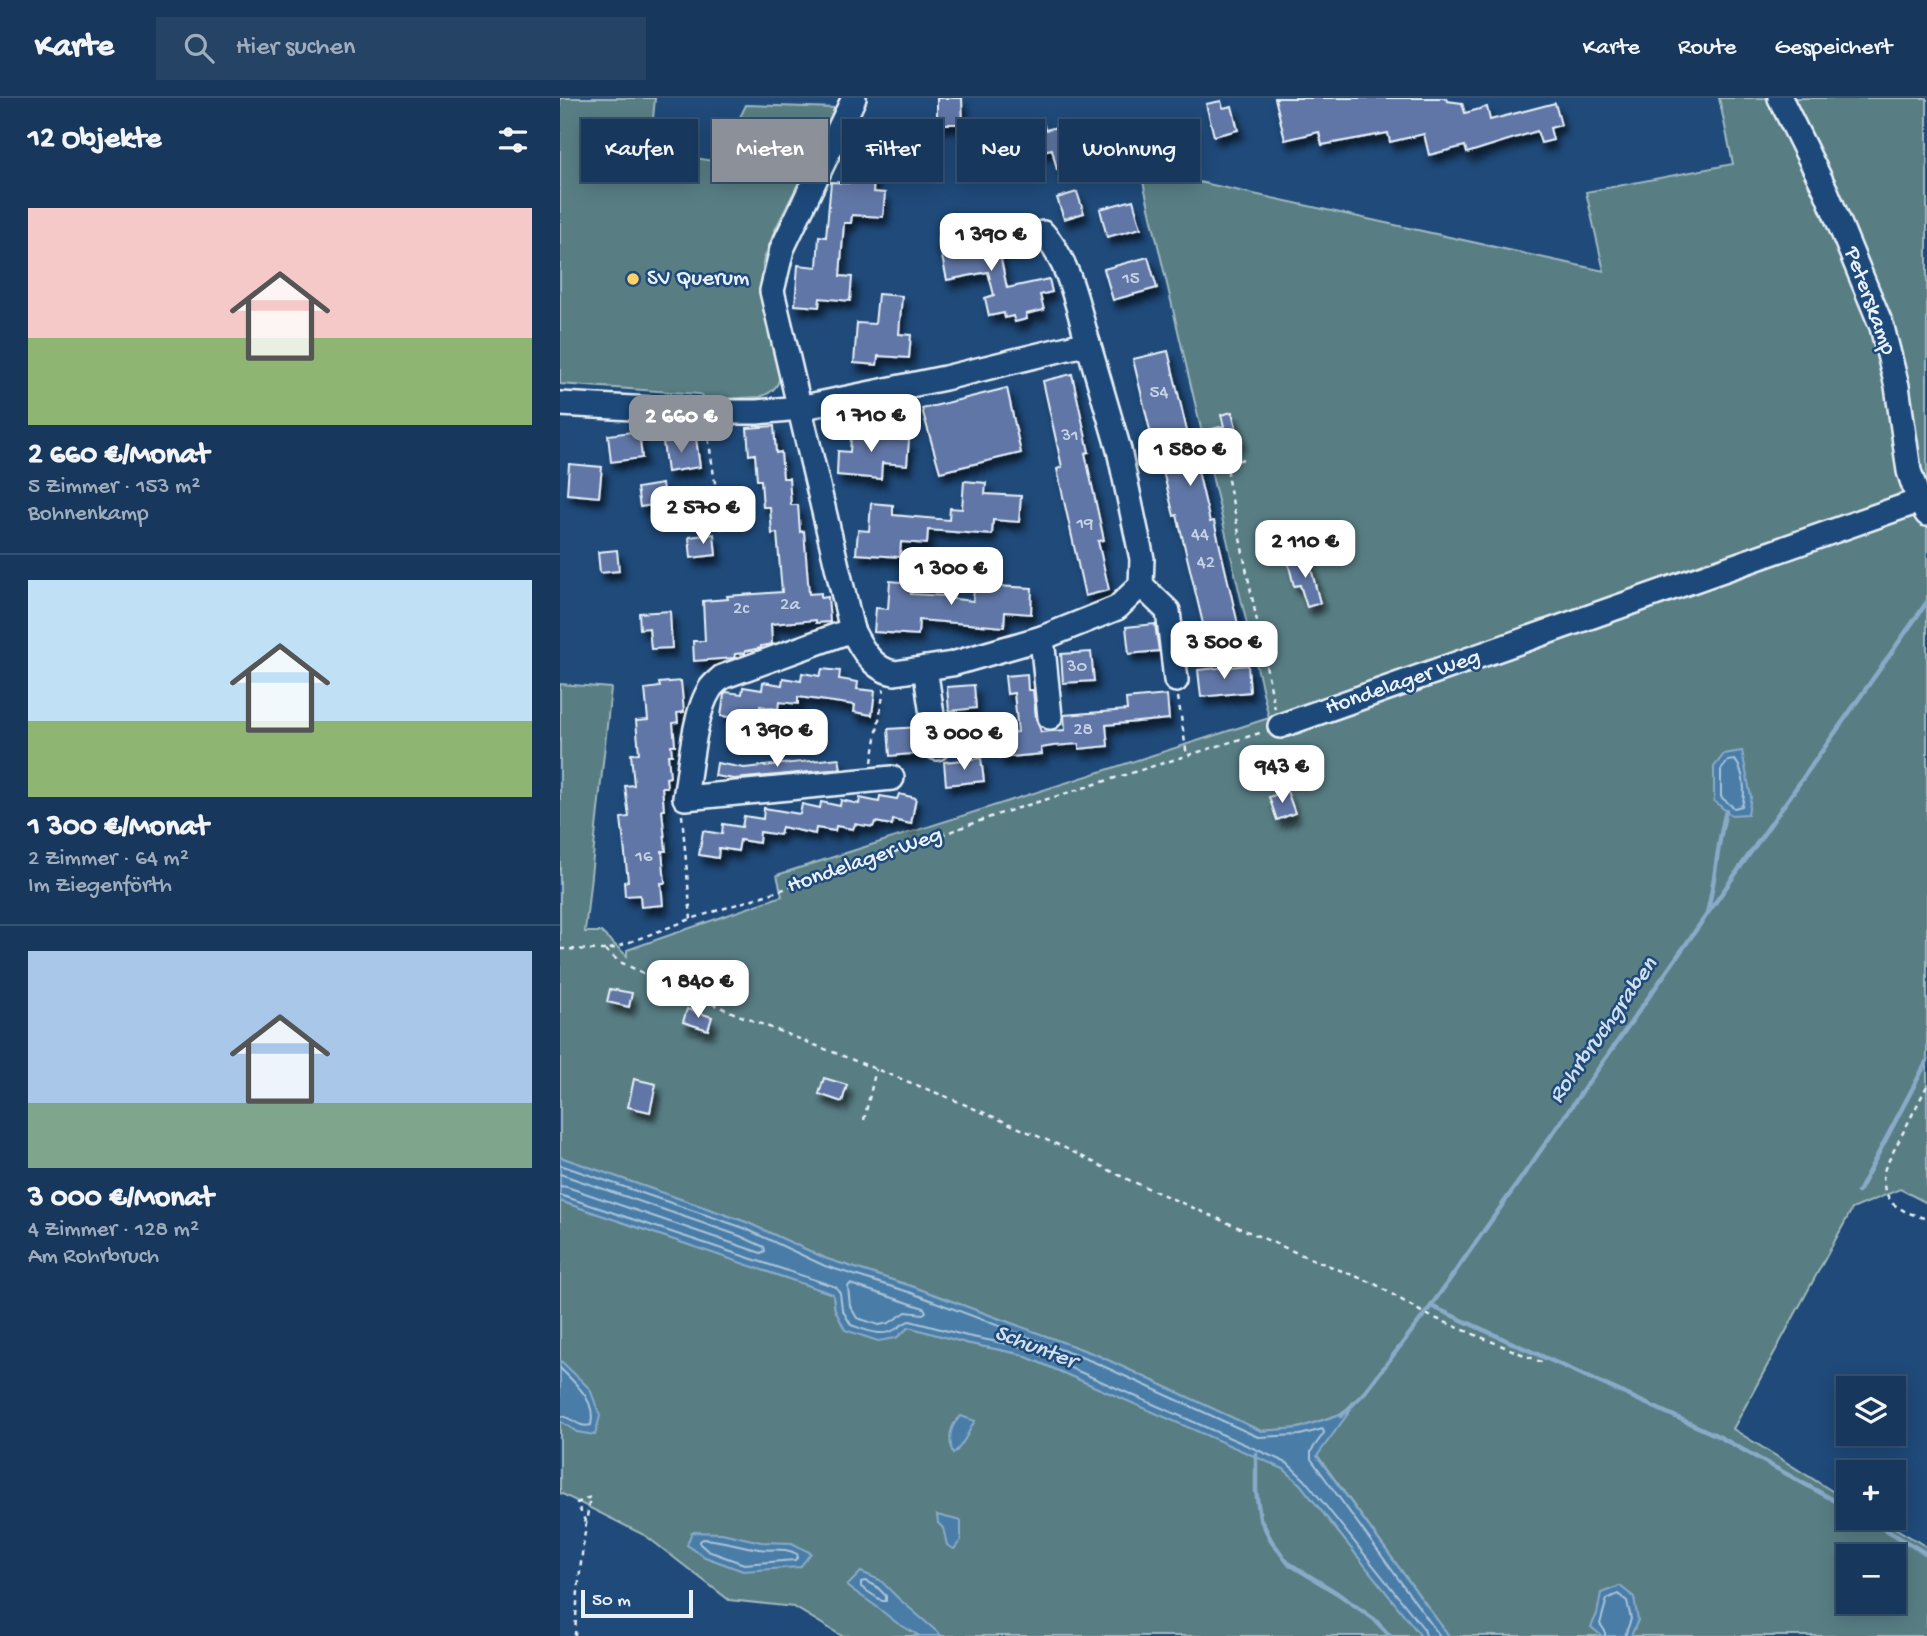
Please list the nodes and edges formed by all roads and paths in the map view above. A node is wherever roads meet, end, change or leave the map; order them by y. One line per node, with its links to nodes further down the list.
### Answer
1 (854, 98): 6 (street)
2 (1780, 98): 9 (street, Peterskamp)
3 (1024, 236): 4 (street)
4 (1088, 343): 6 (street); 11 (street)
5 (560, 404): 7 (street)
6 (799, 408): 7 (street); 12 (street)
7 (705, 412): 10 (path)
8 (1243, 459): 18 (path)
9 (1923, 508): 18 (street, Hondelager Weg)
10 (722, 530)
11 (1141, 585): 13 (street); 16 (street)
12 (852, 630): 15 (street); 23 (street)
13 (1042, 638): 14 (street); 17 (street)
14 (925, 668): 15 (street); 19 (street)
15 (887, 672): 22 (path)
16 (1176, 680): 20 (path)
17 (1050, 717)
18 (1276, 727): 20 (path, Hondelager Weg)
19 (937, 748)
20 (1187, 756): 24 (path, Hondelager Weg)
21 (892, 778): 22 (street)
22 (869, 780): 23 (street)
23 (685, 798): 24 (path)
24 (691, 919): 26 (path, Hondelager Weg)
25 (560, 949): 26 (path, Hondelager Weg)
26 (605, 950): 27 (path)
27 (876, 1069): 29 (path); 31 (path)
28 (1927, 1086): 30 (path)
29 (864, 1121)
30 (1927, 1219)
31 (1546, 1364)
32 (586, 1523): 32 (path); 33 (path)
33 (575, 1636)

